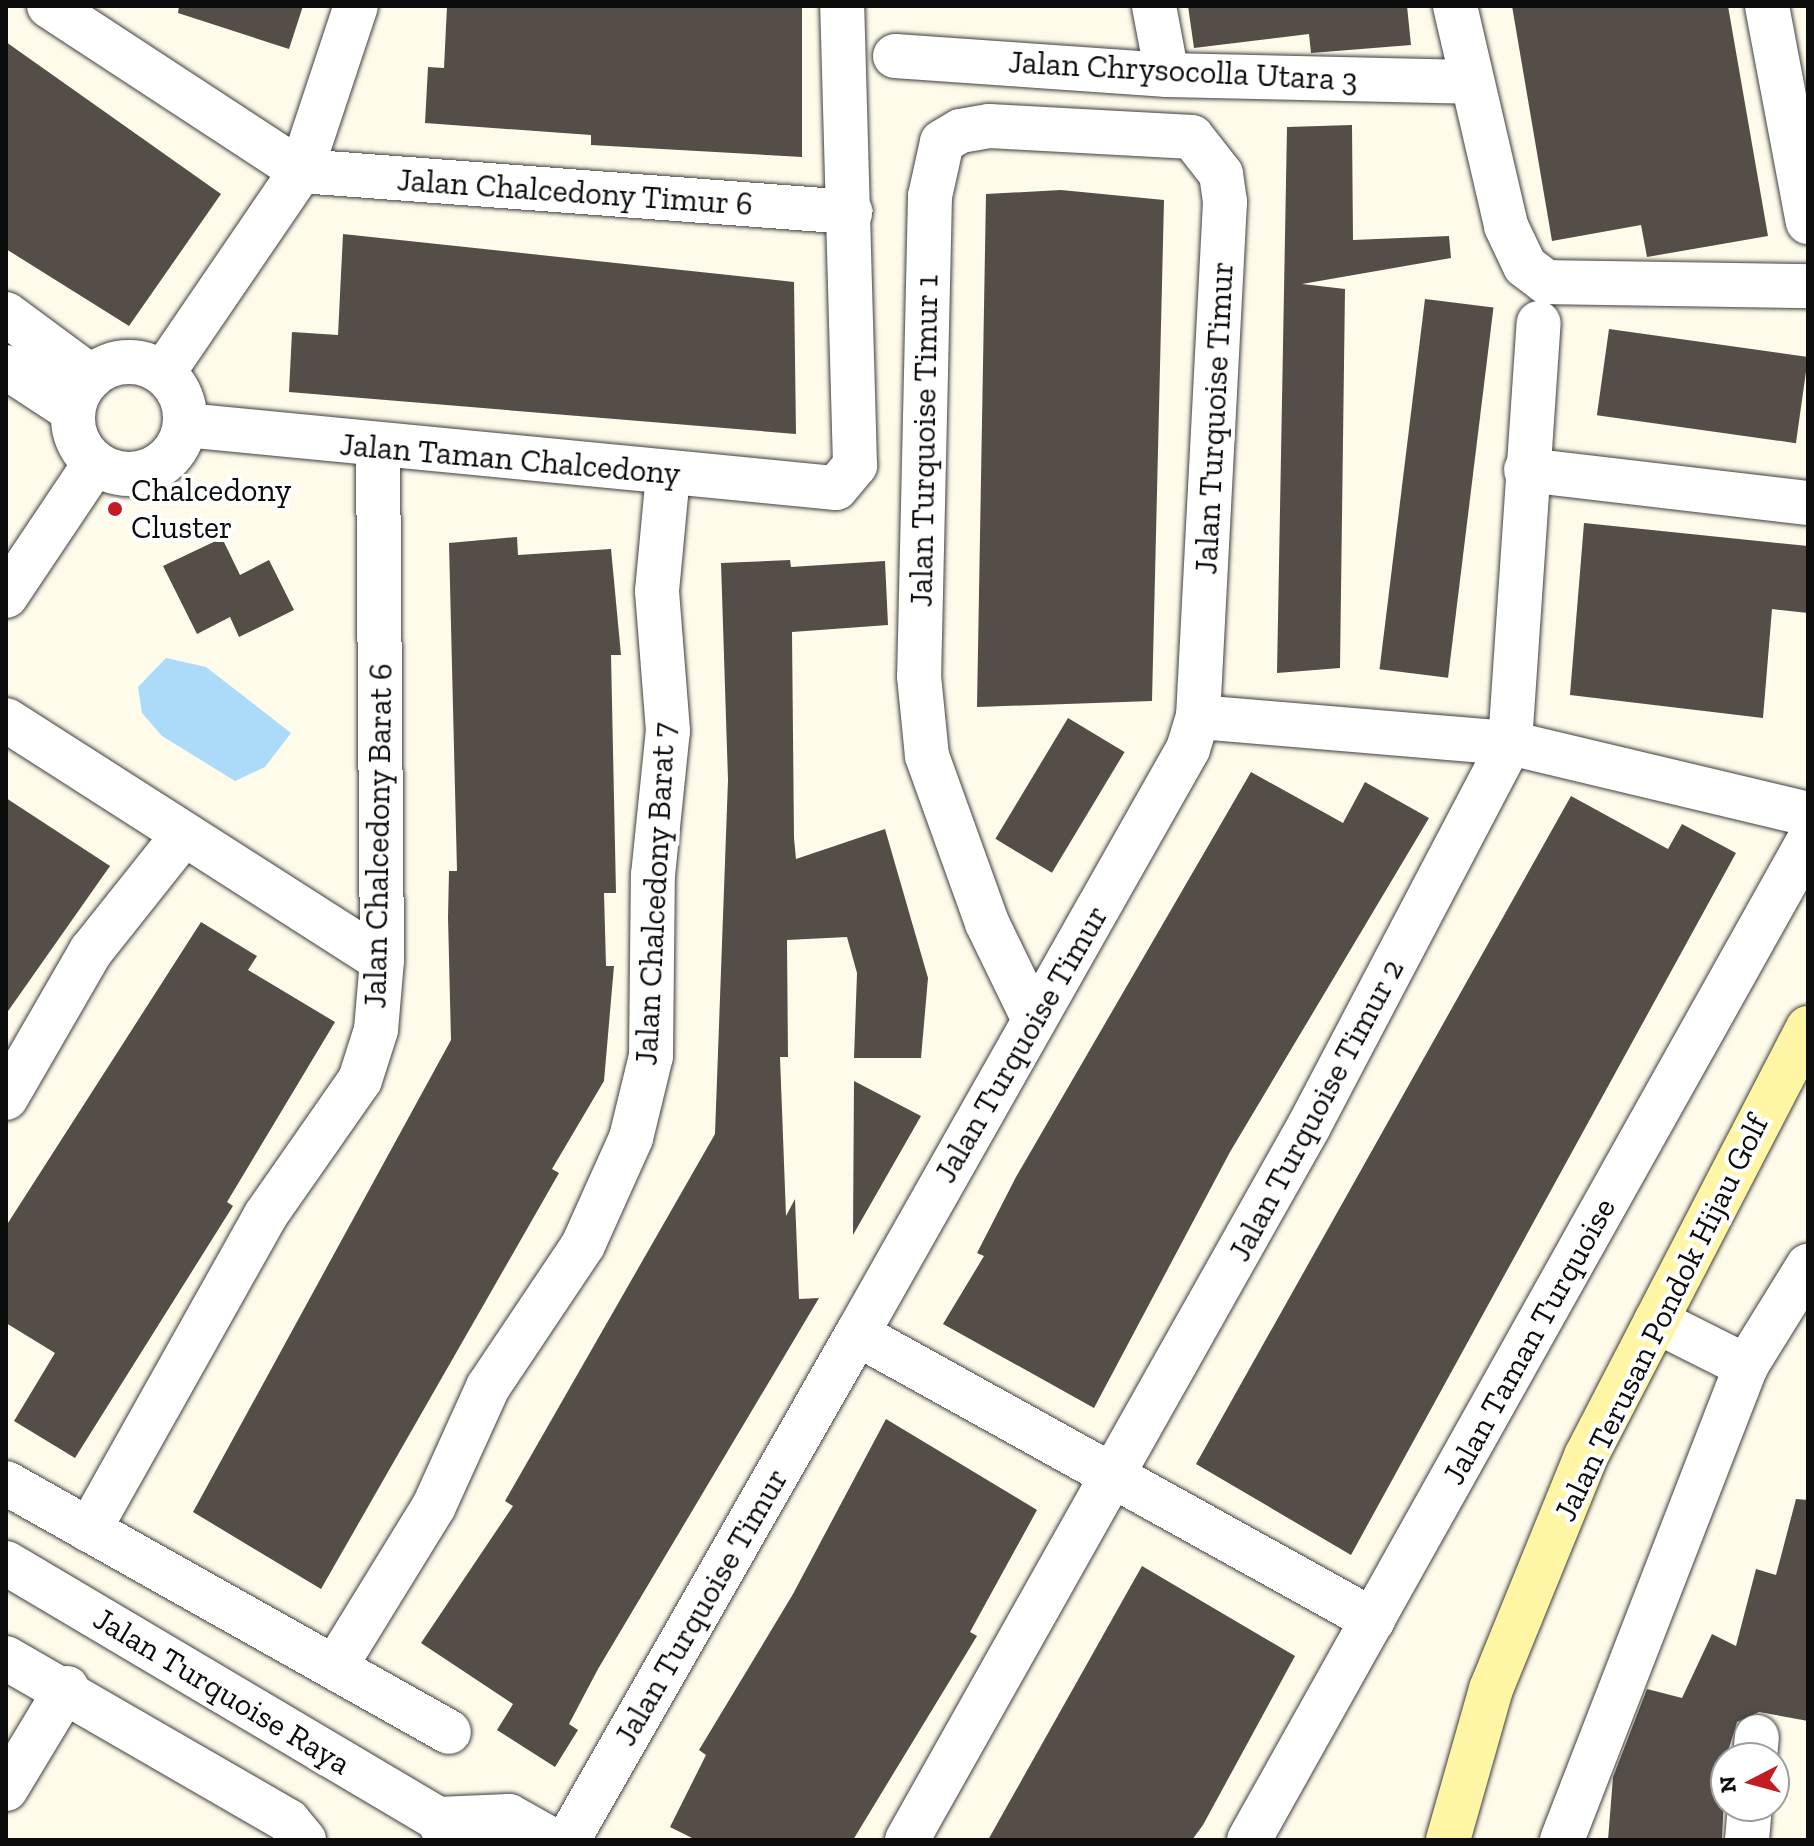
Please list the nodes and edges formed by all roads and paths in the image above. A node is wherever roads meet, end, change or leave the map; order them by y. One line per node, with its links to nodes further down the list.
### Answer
1 (356, 6): 10 (street)
2 (842, 6): 12 (street)
3 (1154, 6): 8 (street)
4 (1455, 6): 9 (street)
5 (1767, 6): 13 (street)
6 (59, 9): 10 (street)
7 (895, 56): 8 (street, Jalan Chrysocolla Utara 3)
8 (1167, 75): 9 (street, Jalan Chrysocolla Utara 3)
9 (1470, 82): 14 (street)
10 (301, 171): 12 (street, Jalan Chalcedony Timur 6); 18 (street)
11 (1221, 174): 27 (street, Jalan Turquoise Timur); 34 (street, Jalan Turquoise Timur 1)
12 (850, 212): 24 (street, Jalan Taman Chalcedony)
13 (1808, 222)
14 (1808, 286)
15 (6, 314): 19 (street)
16 (1539, 323): 23 (street, Jalan Turquoise Timur 2)
17 (6, 367): 19 (street)
18 (163, 373): 19 (street); 20 (street)
19 (82, 394): 22 (street)
20 (185, 425): 21 (street, Jalan Taman Chalcedony); 22 (street)
21 (378, 449): 24 (street, Jalan Taman Chalcedony); 33 (street, Jalan Chalcedony Barat 6)
22 (95, 463): 26 (street)
23 (1526, 470): 25 (street); 29 (street, Jalan Turquoise Timur 2)
24 (668, 474): 47 (street, Jalan Chalcedony Barat 7)
25 (1808, 503)
26 (6, 596)
27 (1198, 717): 29 (street); 34 (street, Jalan Turquoise Timur)
28 (6, 720): 31 (street)
29 (1510, 743): 30 (street); 41 (street, Jalan Turquoise Timur 2)
30 (1808, 814)
31 (184, 834): 33 (street); 36 (street)
32 (1808, 842): 45 (street, Jalan Taman Turquoise)
33 (382, 960): 43 (street, Jalan Chalcedony Barat 6)
34 (1034, 1020): 39 (street, Jalan Turquoise Timur)
35 (1808, 1028): 38 (main road, Jalan Terusan Pondok Hijau Golf)
36 (6, 1098)
37 (1808, 1266): 40 (street)
38 (1656, 1321): 40 (street); 57 (main road, Jalan Terusan Pondok Hijau Golf)
39 (857, 1334): 41 (street); 54 (street, Jalan Turquoise Timur)
40 (1746, 1366): 58 (street)
41 (1117, 1475): 45 (street); 55 (street, Jalan Turquoise Timur 2)
42 (6, 1483): 43 (street)
43 (89, 1530): 47 (street)
44 (6, 1563): 51 (street, Jalan Turquoise Raya)
45 (1373, 1620): 56 (street, Jalan Taman Turquoise)
46 (6, 1658): 48 (street)
47 (335, 1667): 49 (street)
48 (67, 1688): 50 (street); 52 (street)
49 (449, 1732)
50 (6, 1789)
51 (443, 1829): 53 (street)
52 (304, 1840)
53 (552, 1840)
54 (568, 1840)
55 (907, 1840)
56 (1249, 1840)
57 (1448, 1840)
58 (1562, 1840)

